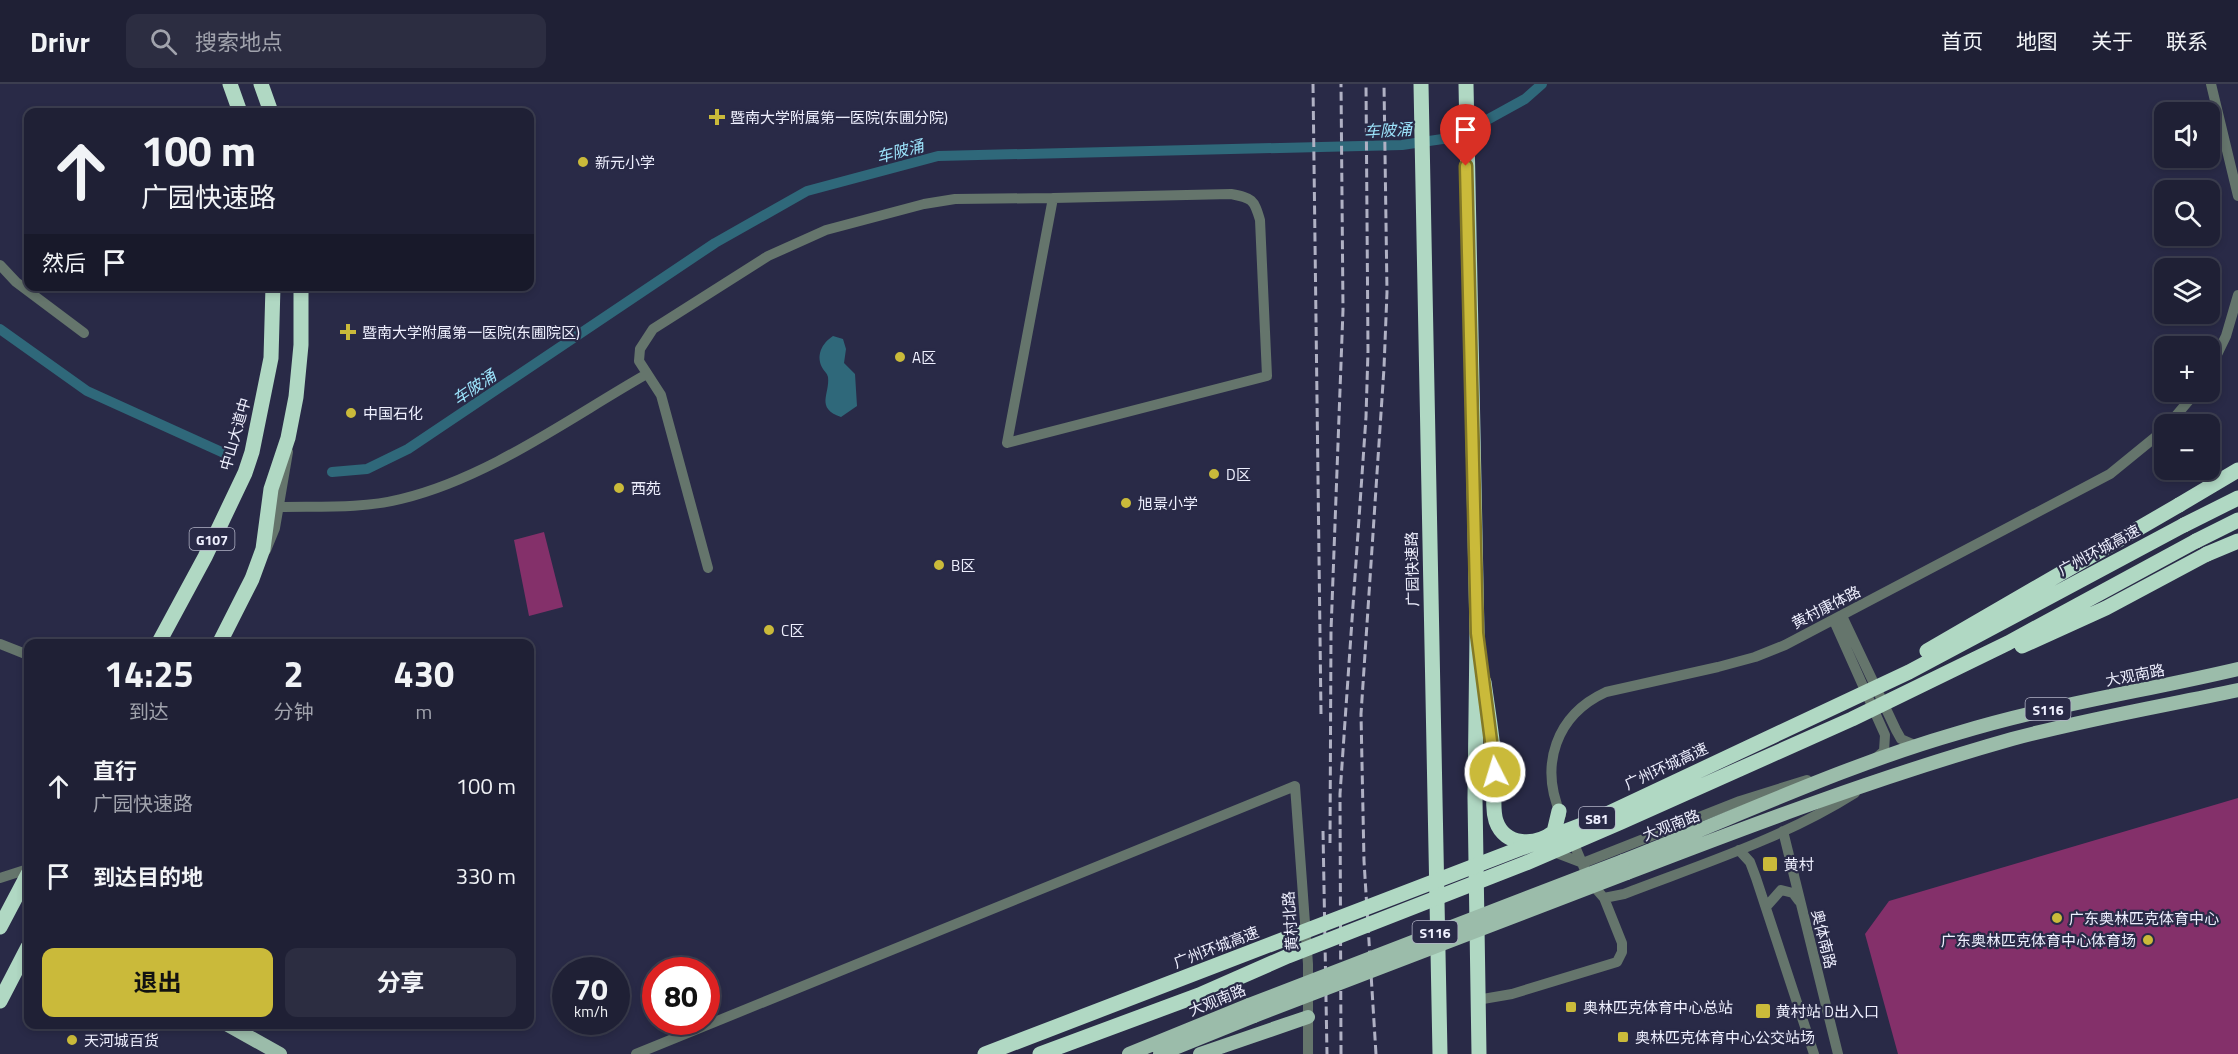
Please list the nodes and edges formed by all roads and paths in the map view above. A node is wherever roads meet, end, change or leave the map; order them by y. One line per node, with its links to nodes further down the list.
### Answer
1 (230, 84): 6 (highway)
2 (261, 84): 7 (highway)
3 (1466, 84): 31 (highway)
4 (2211, 84): 8 (street)
5 (1421, 87): 69 (highway, 广园快速路)
6 (239, 108)
7 (270, 108)
8 (2238, 196)
9 (1053, 198): 9 (street); 18 (street)
10 (0, 266): 11 (street)
11 (24, 288)
12 (28, 291): 16 (street)
13 (273, 291): 32 (highway, 中山大道中 / G107)
14 (301, 291): 21 (highway)
15 (2238, 295): 17 (street)
16 (84, 333)
17 (2220, 348)
18 (645, 375): 25 (street); 29 (street)
19 (2188, 402): 20 (street)
20 (2177, 414)
21 (288, 438): 25 (street); 28 (highway)
22 (2154, 438): 30 (street, 黄村康体路)
23 (2238, 470): 44 (highway, bridge)
24 (2238, 498): 44 (highway, 广州环城高速 / S81, bridge)
25 (278, 507): 28 (street)
26 (2238, 520): 42 (highway, S81, bridge)
27 (2238, 541): 42 (highway, bridge)
28 (259, 564): 33 (highway)
29 (708, 568)
30 (1838, 618): 38 (street); 39 (street); 41 (street, 黄村康体路)
31 (1477, 633): 44 (highway); 56 (highway)
32 (161, 639)
33 (222, 639)
34 (0, 644): 35 (street)
35 (24, 653)
36 (2238, 669): 38 (main road, 大观南路 / S116)
37 (2238, 690): 40 (main road, 大观南路 / S116)
38 (1917, 746): 39 (main road, 大观南路 / S116)
39 (1863, 765): 46 (street); 47 (main road, 大观南路 / S116)
40 (1873, 781): 43 (street); 47 (main road, 大观南路 / S116)
41 (1559, 811): 44 (highway); 46 (street, 黄村康体路)
42 (1621, 822): 64 (highway, S81, bridge)
43 (1783, 831): 45 (street); 52 (street, 奥体南路)
44 (1537, 842): 46 (street); 63 (highway, 广州环城高速 / S81, bridge)
45 (1739, 850): 51 (street); 53 (street)
46 (1582, 863): 51 (street, 黄村康体路)
47 (1625, 867): 58 (main road, 大观南路 / S116, bridge)
48 (24, 872): 50 (street)
49 (24, 877): 54 (highway)
50 (0, 878)
51 (1604, 898): 56 (street, 黄村康体路)
52 (1799, 901): 53 (street); 72 (street, 奥体南路)
53 (1766, 907): 71 (street)
54 (2, 913)
55 (24, 957): 57 (highway)
56 (1477, 1000): 70 (highway)
57 (0, 1001)
58 (1252, 1011): 65 (main road, 大观南路 / S116); 66 (main road, 大观南路 / S116)
59 (1308, 1017): 62 (street, 黄村北路); 67 (main road); 68 (street, 黄村北路)
60 (235, 1029): 61 (main road)
61 (280, 1054)
62 (636, 1054)
63 (985, 1054)
64 (1041, 1054)
65 (1129, 1054)
66 (1160, 1054)
67 (1200, 1054)
68 (1308, 1054)
69 (1440, 1054)
70 (1479, 1054)
71 (1814, 1054)
72 (1838, 1054)

